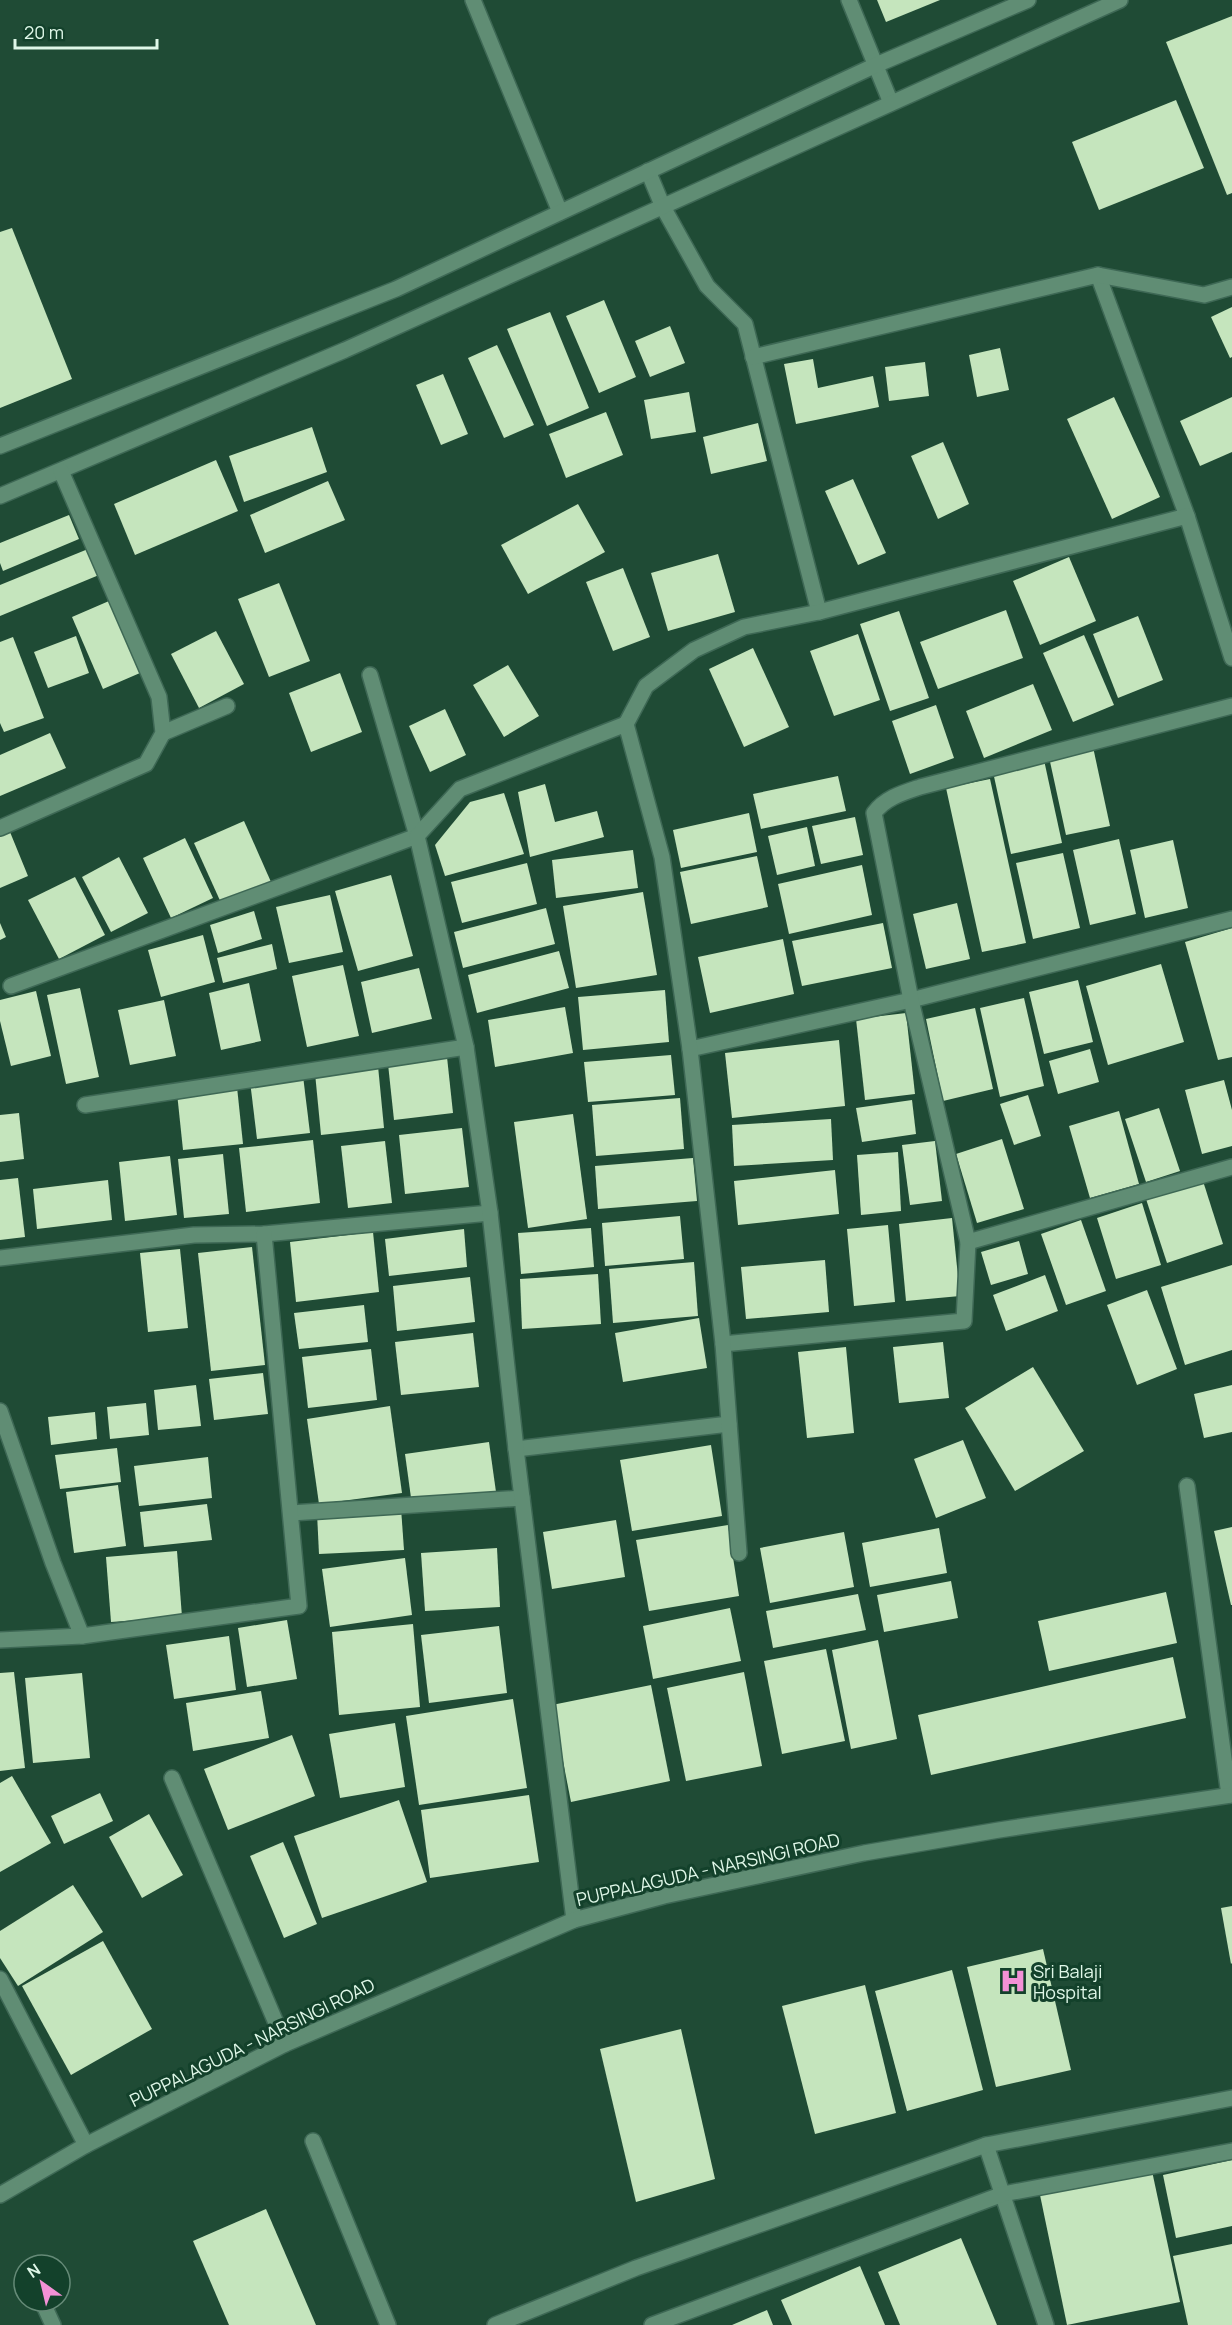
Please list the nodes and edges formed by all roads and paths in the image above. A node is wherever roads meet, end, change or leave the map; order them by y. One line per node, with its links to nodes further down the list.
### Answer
1 (473, 0): 9 (street)
2 (849, 0): 5 (street)
3 (1028, 0): 5 (street)
4 (1120, 0): 6 (street)
5 (876, 65): 6 (street); 7 (street)
6 (891, 103): 8 (street)
7 (648, 171): 8 (street); 9 (street)
8 (663, 207): 12 (street); 14 (street)
9 (560, 212): 13 (street)
10 (1098, 275): 11 (street); 12 (street); 16 (street)
11 (1232, 287)
12 (753, 357): 17 (street)
13 (0, 446)
14 (61, 471): 15 (street); 23 (street)
15 (0, 496)
16 (1187, 516): 17 (street); 18 (street)
17 (819, 612): 22 (street)
18 (1232, 658)
19 (370, 675): 25 (street)
20 (227, 706): 23 (street)
21 (1232, 706): 28 (street)
22 (626, 724): 25 (street); 30 (street)
23 (163, 733): 24 (street)
24 (0, 828)
25 (417, 836): 27 (street); 29 (street)
26 (1232, 920): 28 (street)
27 (10, 986)
28 (911, 1000): 30 (street); 35 (street)
29 (466, 1047): 31 (street); 33 (street)
30 (690, 1049): 37 (street)
31 (84, 1105)
32 (1232, 1167): 35 (street)
33 (490, 1213): 34 (street); 40 (street)
34 (264, 1234): 36 (street); 43 (street)
35 (968, 1242): 37 (street)
36 (0, 1258)
37 (723, 1344): 39 (street)
38 (0, 1411): 45 (street)
39 (729, 1424): 40 (street); 44 (street)
40 (516, 1449): 42 (street)
41 (1187, 1486): 48 (street)
42 (522, 1498): 43 (street); 49 (street)
43 (291, 1513): 45 (street)
44 (739, 1553)
45 (81, 1636): 46 (street)
46 (0, 1640)
47 (172, 1778): 51 (street)
48 (1230, 1795): 49 (street, PUPPALAGUDA - NARSINGI ROAD)
49 (574, 1920): 51 (street, PUPPALAGUDA - NARSINGI ROAD)
50 (0, 1979): 54 (street)
51 (285, 2044): 54 (street, PUPPALAGUDA - NARSINGI ROAD)
52 (1232, 2098): 55 (street)
53 (313, 2141): 59 (street)
54 (86, 2145): 58 (street, PUPPALAGUDA - NARSINGI ROAD)
55 (986, 2145): 57 (street); 60 (street)
56 (1232, 2151): 57 (street)
57 (1003, 2194): 61 (street); 62 (street)
58 (0, 2195)
59 (387, 2325)
60 (495, 2325)
61 (652, 2325)
62 (1046, 2325)

